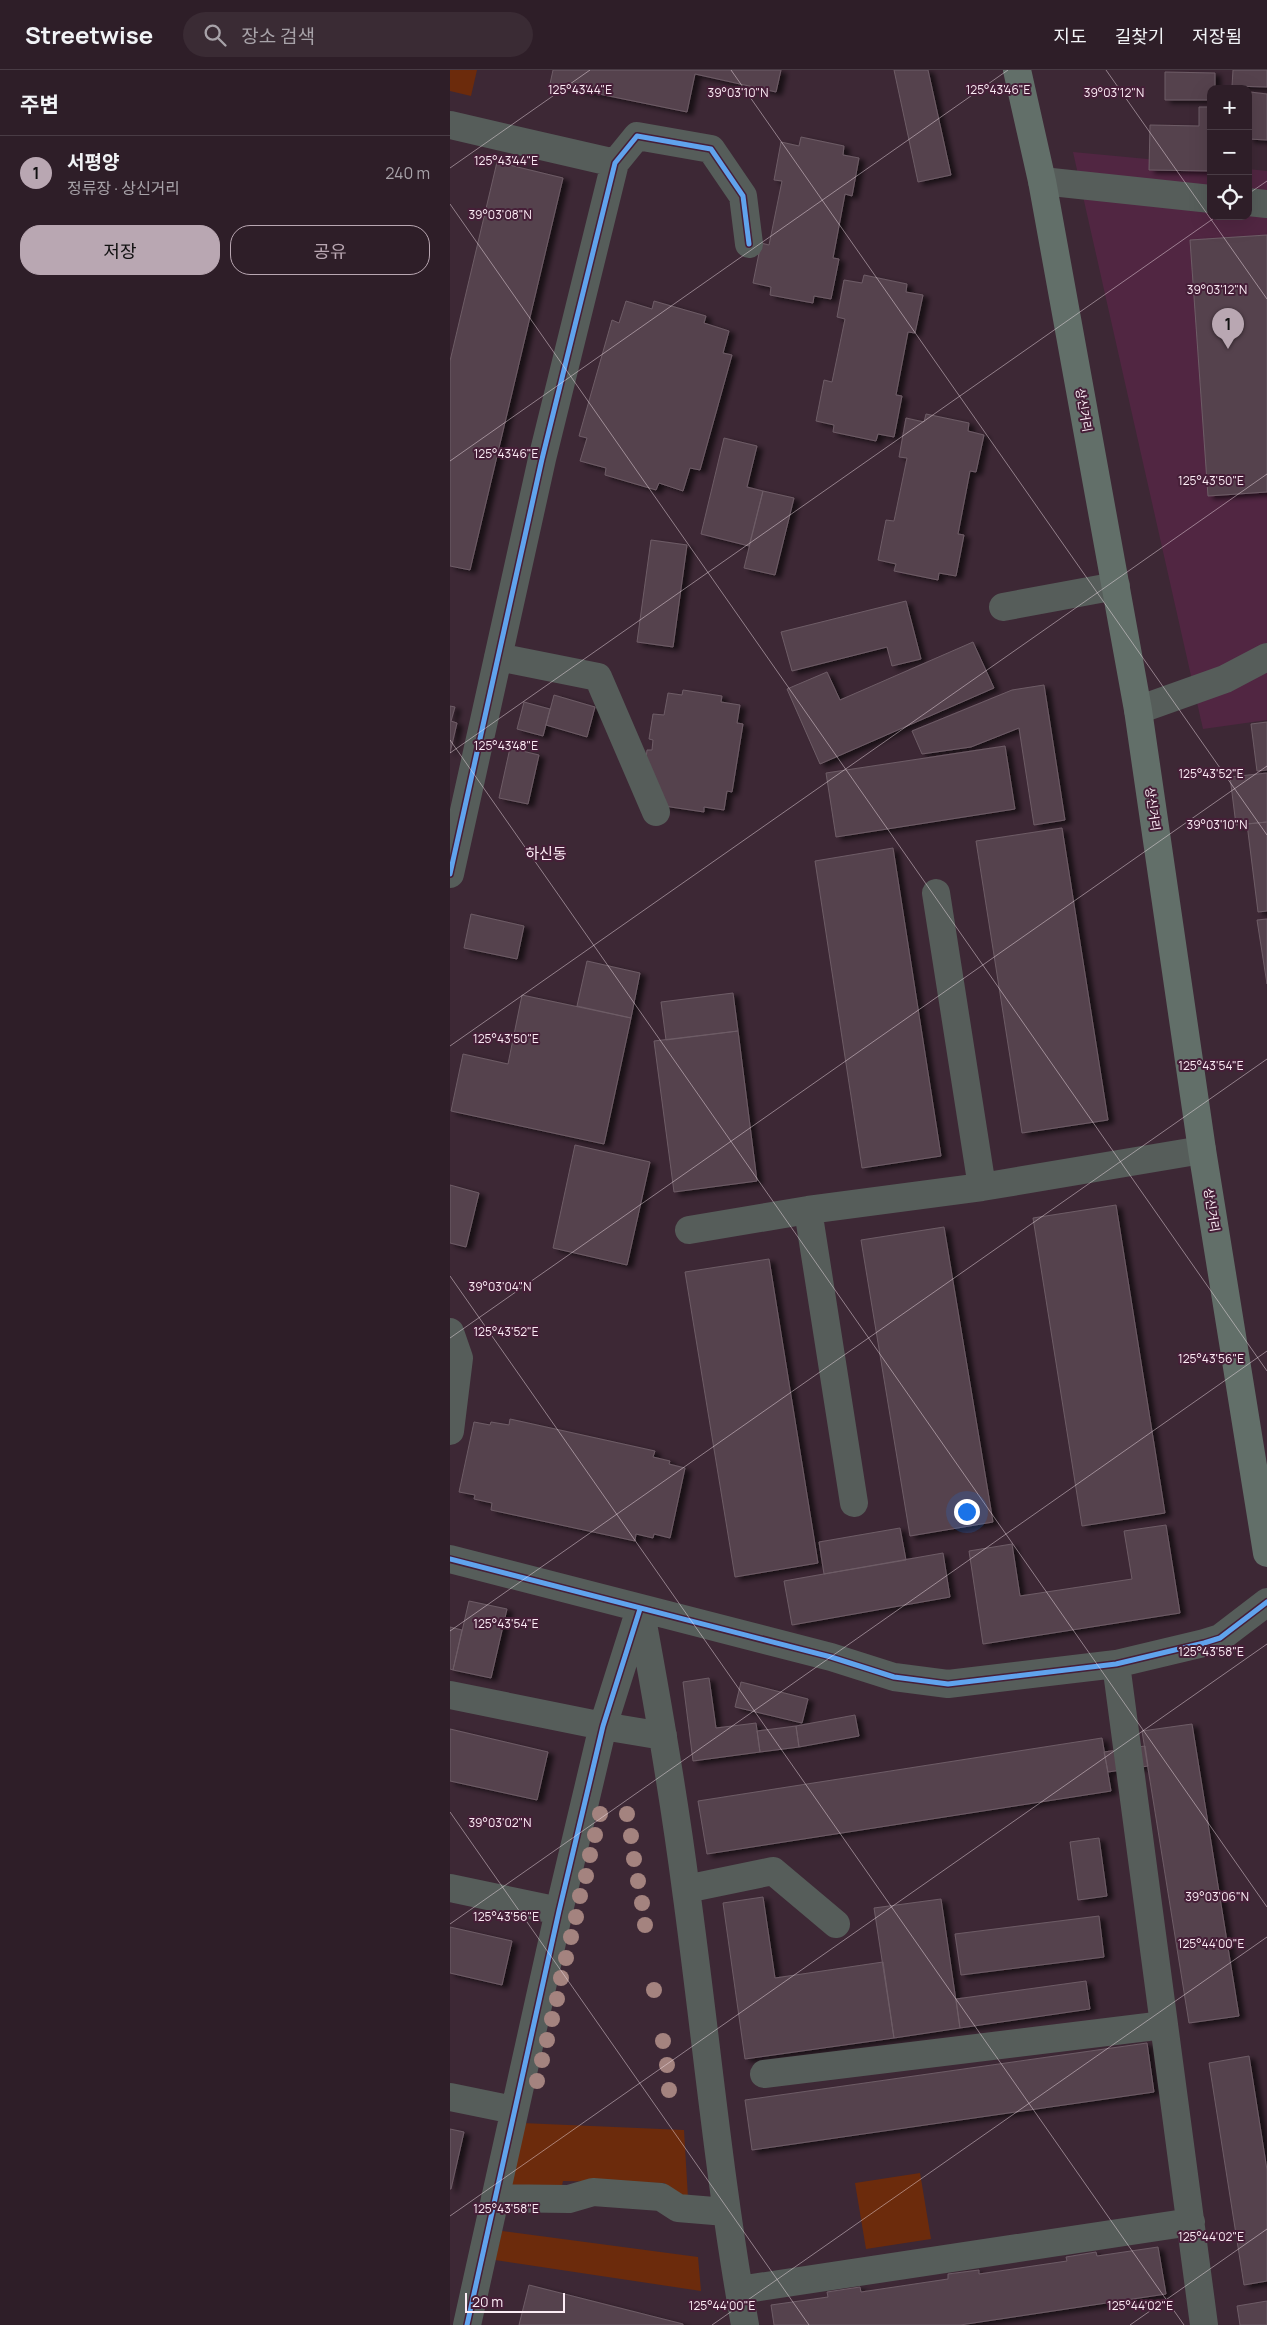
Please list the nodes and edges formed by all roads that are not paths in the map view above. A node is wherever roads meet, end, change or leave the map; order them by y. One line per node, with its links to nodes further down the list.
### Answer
1 (1017, 70): 4 (main road, 상신거리)
2 (450, 124): 3 (street)
3 (615, 163): 8 (street); 11 (street)
4 (1042, 182): 5 (street); 9 (main road, 상신거리)
5 (1207, 198)
6 (1252, 202): 7 (street)
7 (1267, 204)
8 (749, 244)
9 (1116, 586): 10 (street); 13 (main road, 상신거리)
10 (1003, 607)
11 (498, 657): 14 (street); 15 (street)
12 (1267, 657): 13 (street)
13 (1138, 710): 17 (main road, 상신거리)
14 (656, 812)
15 (450, 874)
16 (936, 893): 18 (street)
17 (1202, 1150): 18 (street); 24 (main road, 상신거리)
18 (982, 1187): 19 (street)
19 (808, 1210): 20 (street); 23 (street)
20 (689, 1230)
21 (450, 1332): 22 (street)
22 (450, 1431)
23 (854, 1503)
24 (1267, 1553)
25 (450, 1559): 27 (street)
26 (1267, 1602): 28 (street)
27 (640, 1609): 28 (street); 30 (street); 31 (street)
28 (1116, 1664): 36 (street)
29 (450, 1695): 30 (street)
30 (603, 1726): 31 (street); 34 (street)
31 (663, 1736): 33 (street)
32 (450, 1888): 34 (street)
33 (686, 1888): 35 (street); 41 (street)
34 (559, 1911): 39 (street)
35 (836, 1924)
36 (1164, 2024): 37 (street); 42 (street)
37 (764, 2074)
38 (450, 2096): 39 (street)
39 (514, 2110): 40 (street)
40 (495, 2198): 41 (street); 44 (street)
41 (726, 2212): 43 (street)
42 (1191, 2222): 43 (street); 46 (street)
43 (739, 2290): 45 (street)
44 (463, 2312)
45 (745, 2325)
46 (1204, 2325)

